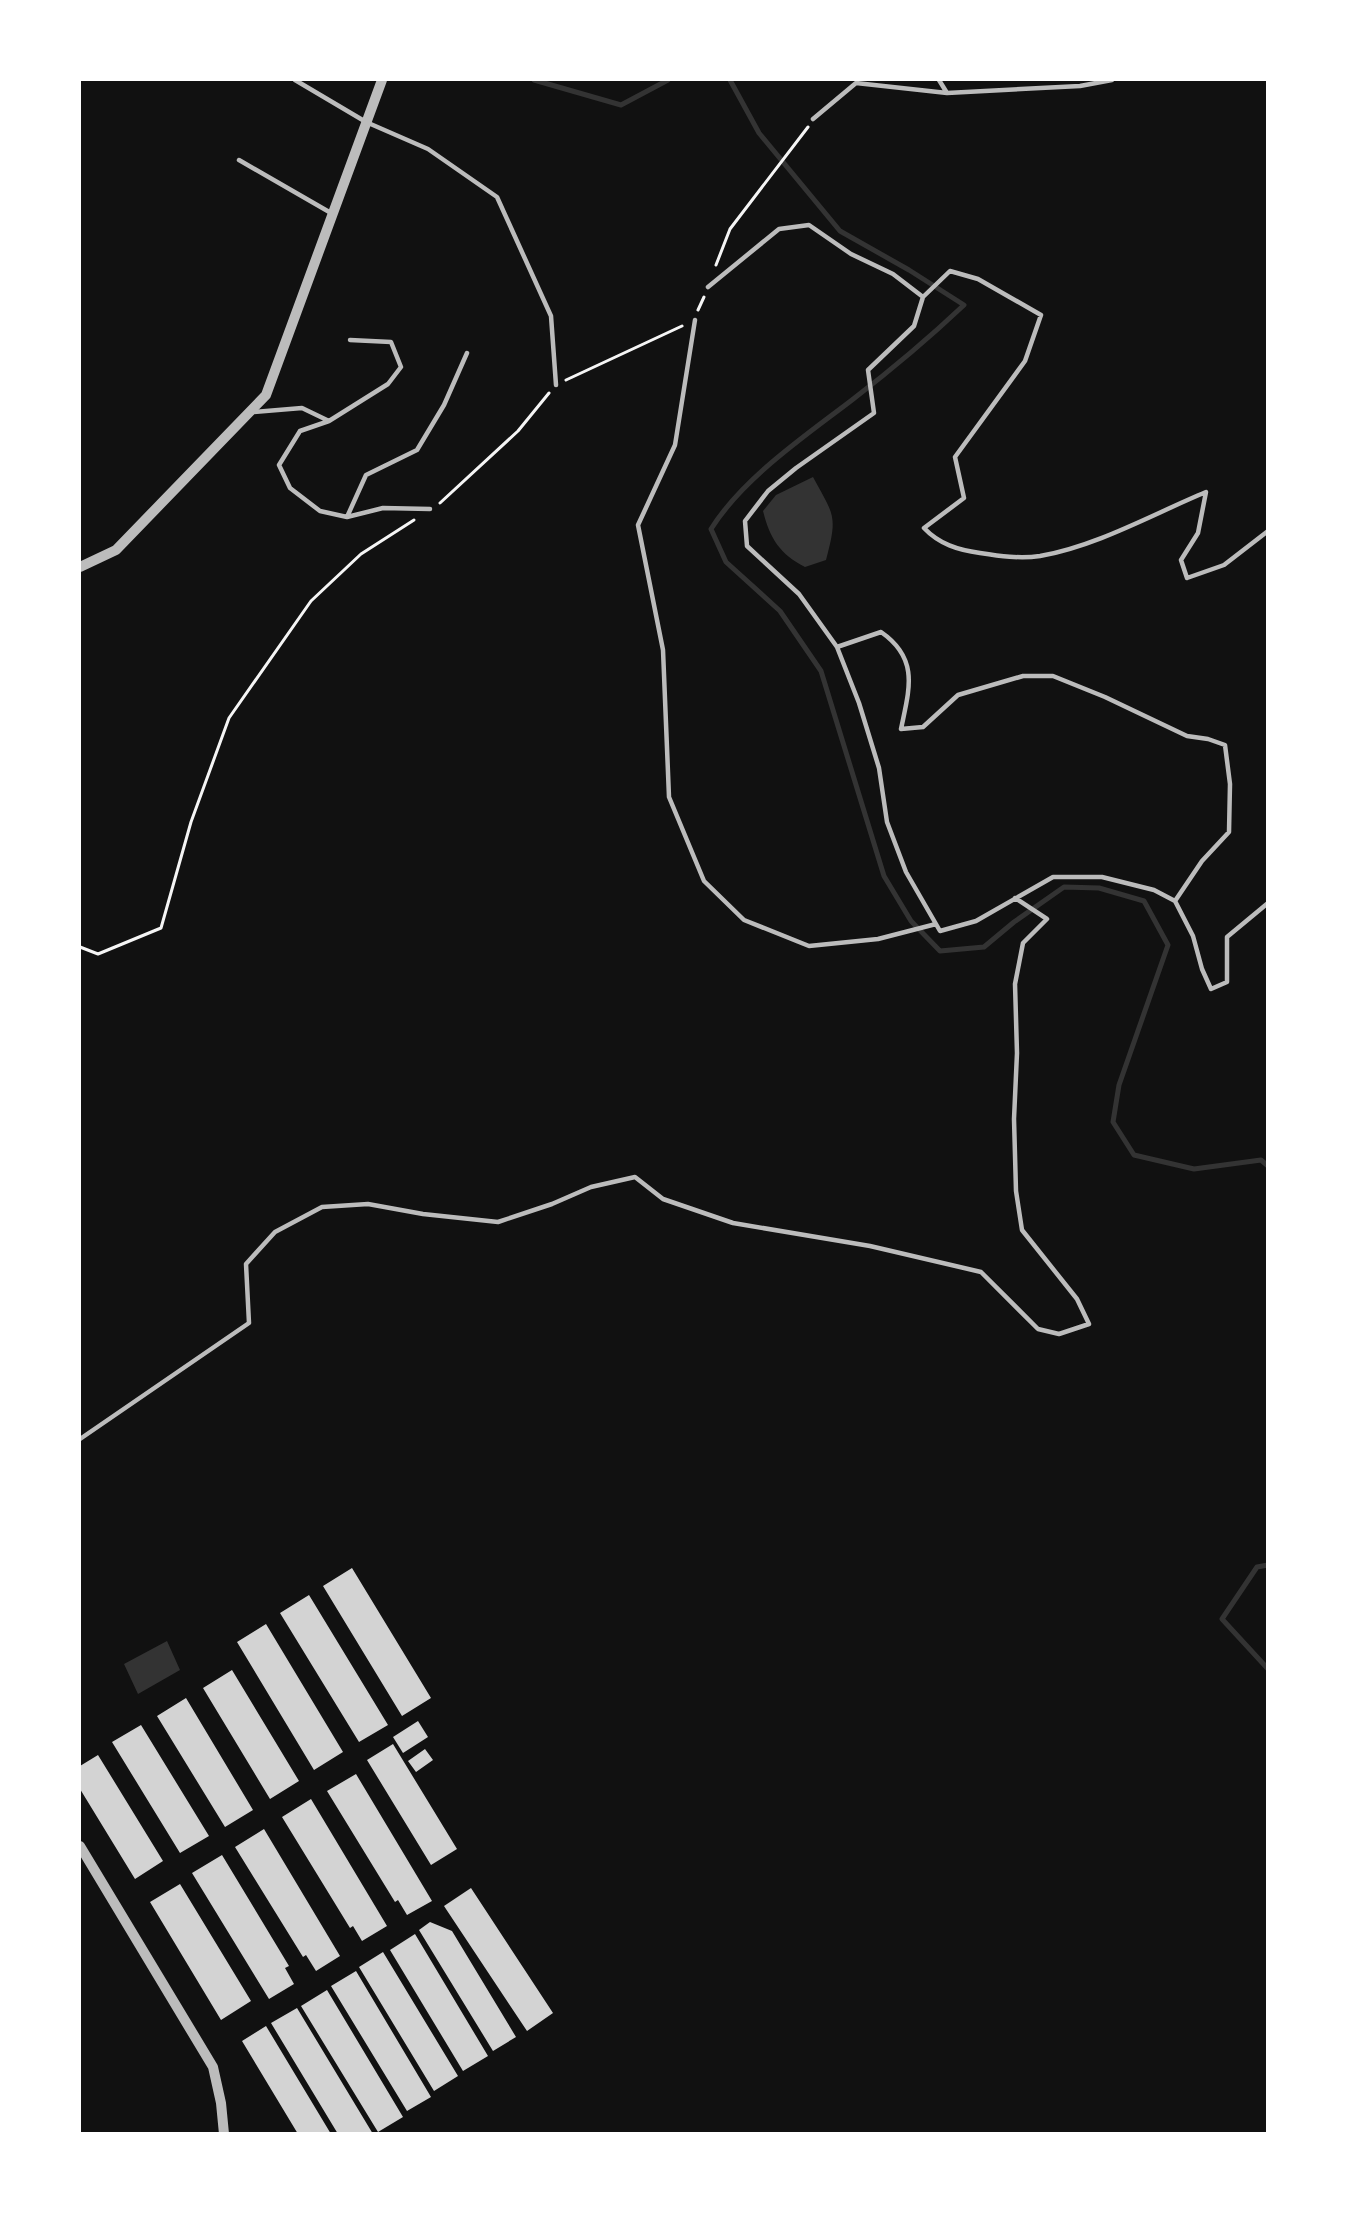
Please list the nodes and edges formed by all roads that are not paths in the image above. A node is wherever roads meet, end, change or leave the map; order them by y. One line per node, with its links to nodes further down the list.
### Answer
1 (295, 80): 7 (lane)
2 (382, 80): 7 (street)
3 (939, 80): 5 (lane)
4 (1112, 80): 5 (lane)
5 (947, 93): 6 (lane)
6 (813, 119)
7 (366, 122): 9 (street); 15 (lane)
8 (239, 160): 9 (lane)
9 (331, 213): 16 (street)
10 (708, 286): 11 (lane)
11 (924, 296): 20 (lane); 22 (lane)
12 (695, 320): 26 (lane)
13 (350, 340): 17 (lane)
14 (467, 353): 19 (lane)
15 (556, 385)
16 (249, 412): 17 (lane); 21 (street)
17 (329, 421): 19 (lane)
18 (429, 509): 19 (lane)
19 (347, 517)
20 (1268, 531)
21 (80, 567)
22 (837, 648): 24 (lane); 26 (lane)
23 (1015, 898): 24 (lane); 26 (lane); 27 (lane)
24 (1175, 901): 25 (lane)
25 (1268, 903)
26 (935, 924)
27 (80, 1439)
28 (80, 1846): 29 (street)
29 (224, 2133)

